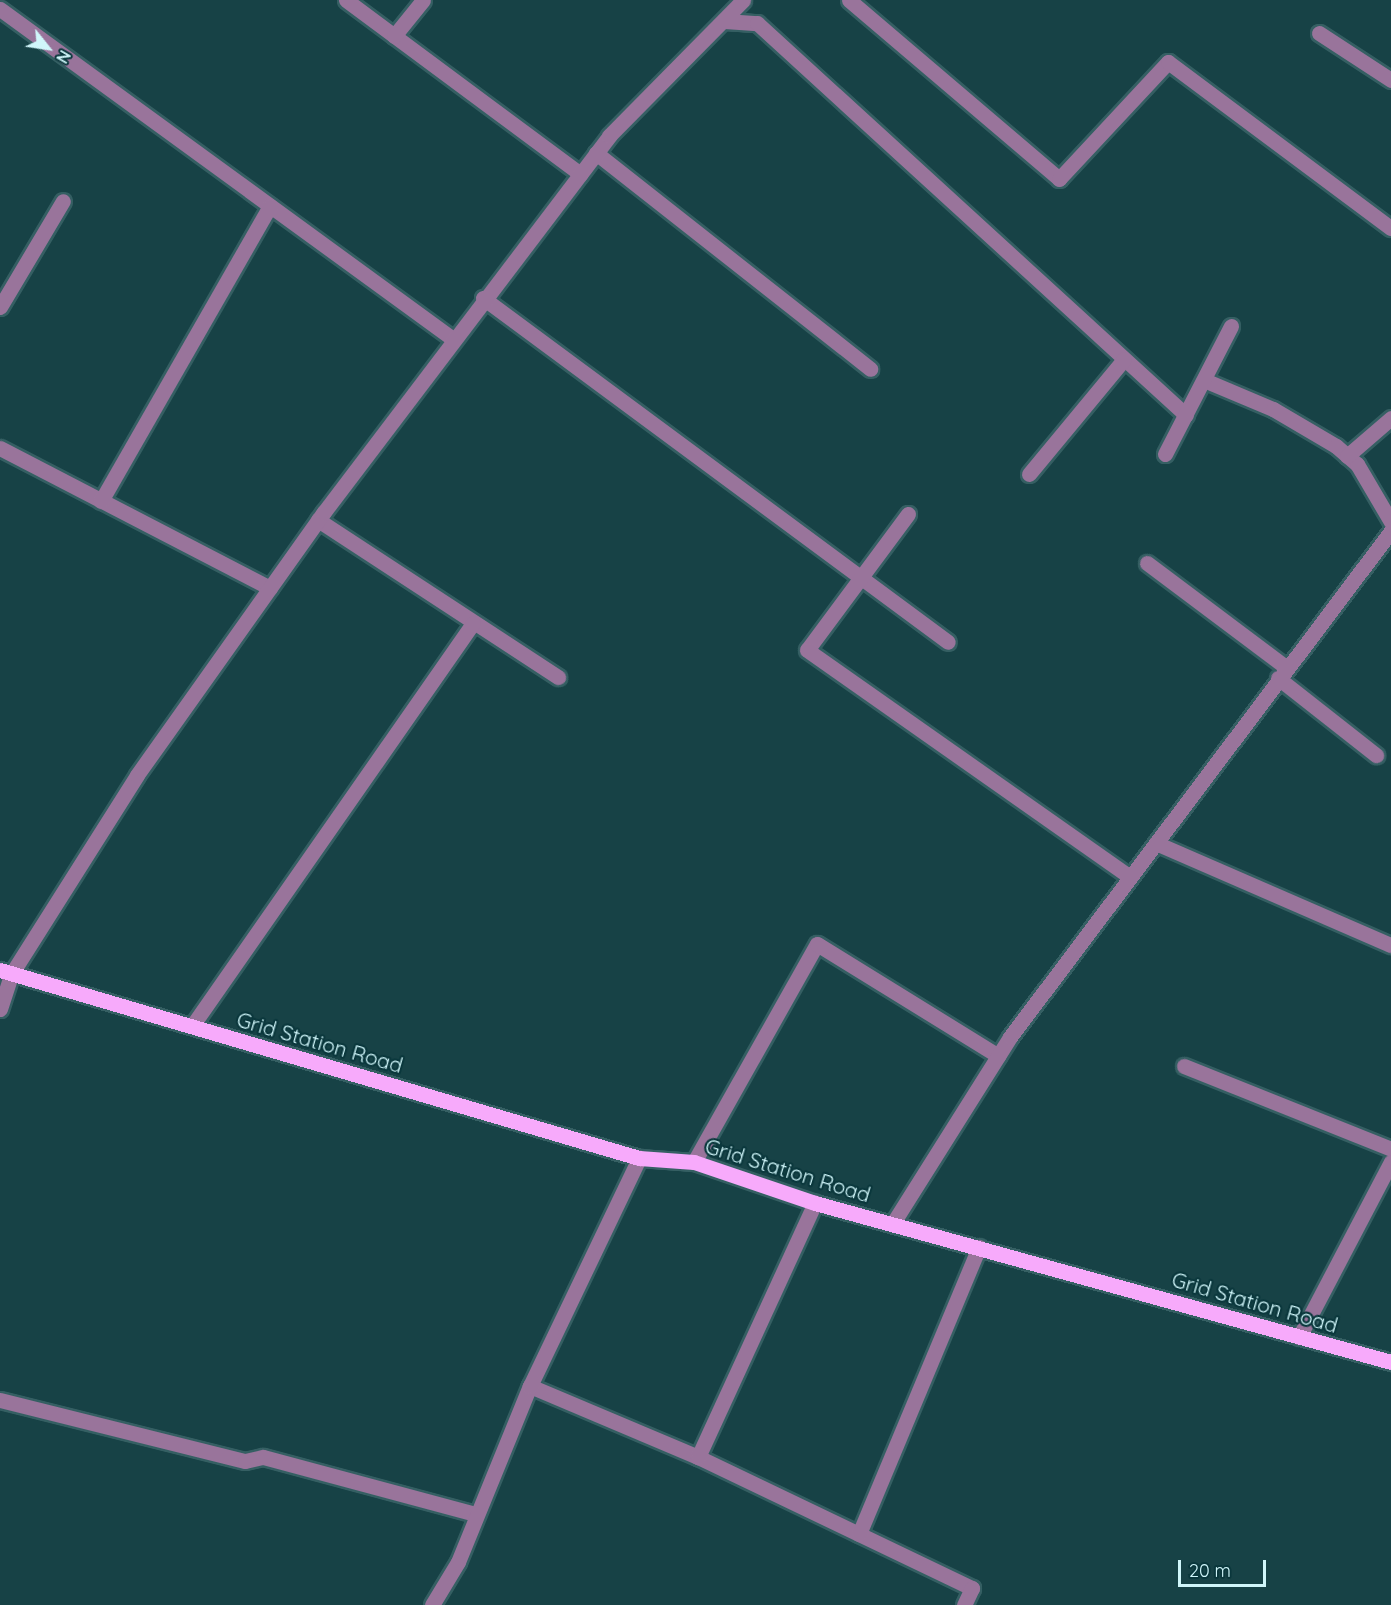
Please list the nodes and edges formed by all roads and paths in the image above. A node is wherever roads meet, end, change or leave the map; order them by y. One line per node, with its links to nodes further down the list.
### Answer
1 (346, 0): 8 (street)
2 (423, 0): 8 (street)
3 (743, 0): 6 (street)
4 (849, 0): 14 (street)
5 (0, 9): 13 (street)
6 (725, 21): 10 (street); 19 (street)
7 (1319, 33): 9 (street)
8 (394, 36): 11 (street)
9 (1391, 80)
10 (596, 153): 11 (street); 20 (street)
11 (580, 174): 15 (street)
12 (63, 201): 16 (street)
13 (270, 206): 18 (street); 28 (street)
14 (1391, 228)
15 (483, 298): 18 (street); 33 (street)
16 (0, 307)
17 (1232, 326): 21 (street)
18 (453, 339): 30 (street)
19 (1124, 359): 22 (street); 27 (street)
20 (870, 369)
21 (1204, 380): 22 (street); 26 (street)
22 (1186, 415): 25 (street)
23 (1391, 418): 26 (street)
24 (0, 448): 28 (street)
25 (1166, 454)
26 (1347, 456): 31 (street)
27 (1029, 474)
28 (101, 501): 34 (street)
29 (908, 514): 33 (street)
30 (318, 520): 34 (street); 35 (street)
31 (1391, 530): 37 (street)
32 (1148, 563): 37 (street)
33 (861, 577): 36 (street); 41 (street)
34 (270, 588): 43 (street)
35 (473, 622): 38 (street); 45 (street)
36 (948, 642)
37 (1282, 673): 39 (street); 40 (street)
38 (558, 677)
39 (1376, 755)
40 (1156, 843): 41 (street); 42 (street)
41 (1130, 877): 46 (street)
42 (1391, 945)
43 (6, 972): 44 (street); 45 (main road, Grid Station Road)
44 (0, 1009)
45 (192, 1026): 49 (main road, Grid Station Road)
46 (998, 1056): 50 (street); 53 (street)
47 (1184, 1066): 48 (street)
48 (1391, 1149)
49 (639, 1158): 50 (main road, Grid Station Road); 57 (street)
50 (694, 1162): 52 (main road, Grid Station Road)
51 (1391, 1162): 55 (street)
52 (815, 1203): 53 (main road, Grid Station Road); 59 (street)
53 (892, 1223): 54 (main road, Grid Station Road)
54 (979, 1247): 55 (main road, Grid Station Road); 61 (street)
55 (1299, 1336): 56 (main road, Grid Station Road)
56 (1391, 1362)
57 (530, 1386): 59 (street); 60 (street)
58 (0, 1400): 60 (street)
59 (698, 1457): 61 (street)
60 (476, 1514): 62 (street)
61 (859, 1534): 63 (street)
62 (432, 1605)
63 (964, 1605)

